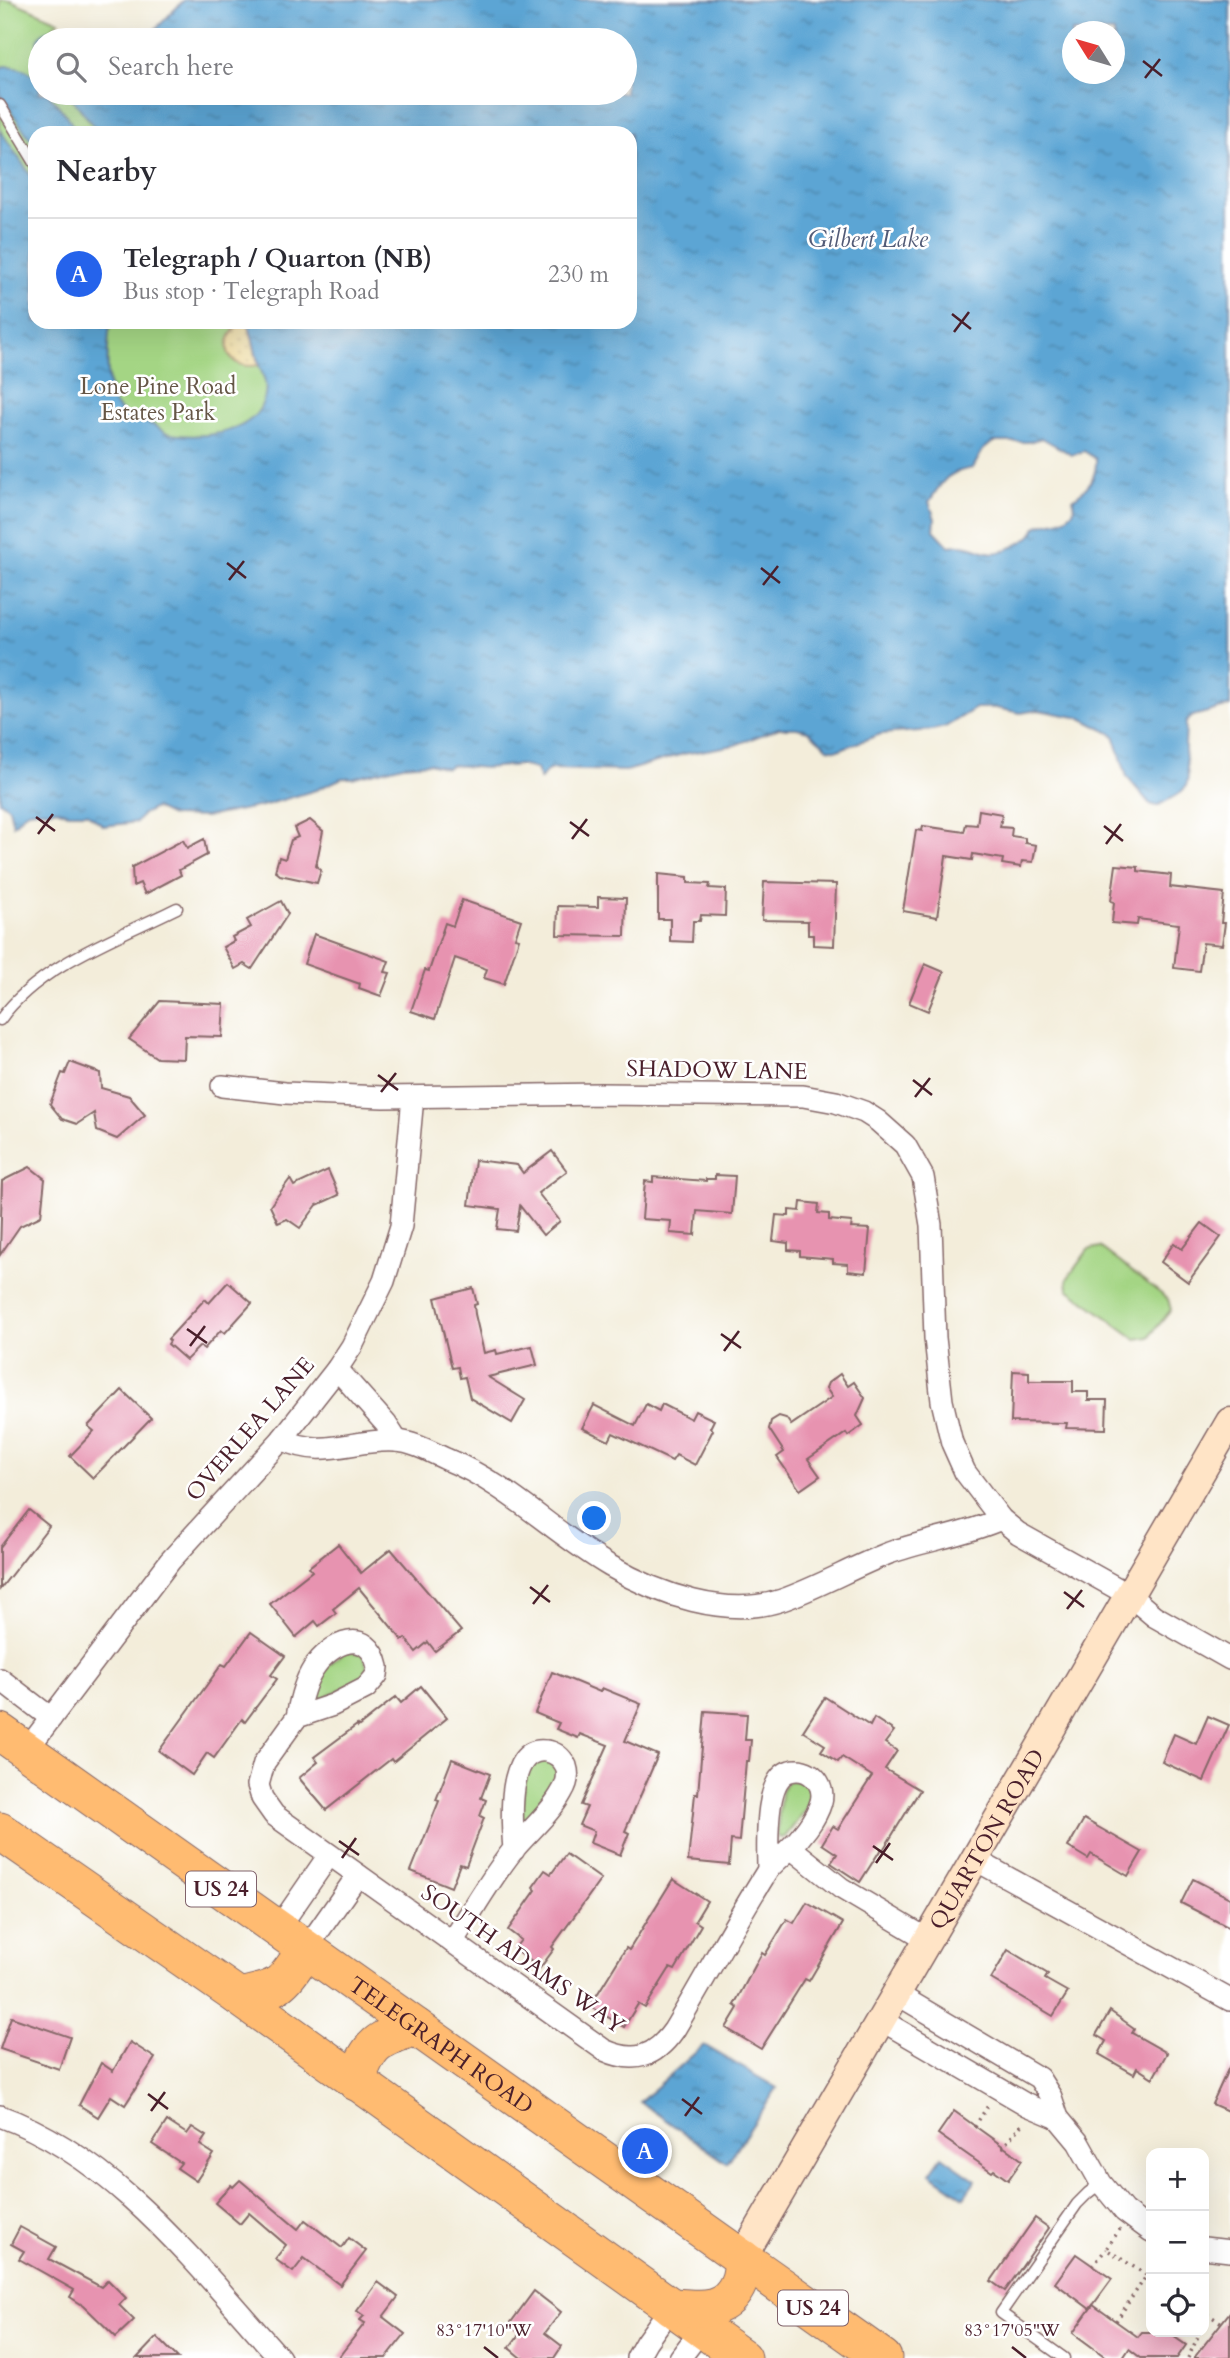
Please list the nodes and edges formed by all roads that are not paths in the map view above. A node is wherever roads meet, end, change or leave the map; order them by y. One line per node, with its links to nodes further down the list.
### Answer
1 (0, 105): 2 (lane)
2 (28, 151)
3 (177, 908): 4 (lane)
4 (0, 1020)
5 (222, 1086): 6 (street, SHADOW LANE)
6 (413, 1097): 7 (street, OVERLEA LANE); 11 (street, SHADOW LANE)
7 (337, 1369): 9 (street, OVERLEA LANE); 10 (street)
8 (1230, 1422): 12 (street, QUARTON ROAD)
9 (282, 1439): 10 (street); 16 (street, OVERLEA LANE)
10 (397, 1441): 11 (street)
11 (1001, 1520): 12 (street, SHADOW LANE)
12 (1129, 1595): 13 (street, SHADOW LANE); 22 (street, QUARTON ROAD)
13 (1230, 1659)
14 (0, 1679): 16 (street)
15 (297, 1717): 21 (street, SOUTH ADAMS WAY)
16 (51, 1718): 17 (street, OVERLEA LANE)
17 (13, 1741): 25 (highway, TELEGRAPH ROAD / US 24)
18 (0, 1831): 29 (highway)
19 (791, 1848): 23 (street, SOUTH ADAMS WAY); 23 (street, SOUTH ADAMS WAY); 26 (street)
20 (514, 1850): 27 (street)
21 (329, 1855): 24 (street, SOUTH ADAMS WAY); 25 (street)
22 (974, 1858): 26 (street, QUARTON ROAD); 30 (street)
23 (768, 1870): 27 (street, SOUTH ADAMS WAY)
24 (358, 1875): 25 (street); 27 (street, SOUTH ADAMS WAY)
25 (292, 1939): 29 (highway); 32 (highway, TELEGRAPH ROAD / US 24)
26 (927, 1939): 28 (street, QUARTON ROAD)
27 (452, 1942)
28 (895, 1993): 31 (street, QUARTON ROAD); 35 (street)
29 (239, 1997): 33 (highway)
30 (1230, 2000)
31 (881, 2020): 35 (street); 40 (street, QUARTON ROAD)
32 (416, 2027): 33 (highway); 40 (highway, TELEGRAPH ROAD / US 24)
33 (356, 2082): 41 (highway)
34 (0, 2116): 43 (street)
35 (1058, 2118): 36 (street)
36 (1101, 2183): 37 (street); 48 (lane)
37 (1146, 2227)
38 (1209, 2249): 39 (street)
39 (1230, 2251)
40 (742, 2258): 41 (highway); 47 (highway, TELEGRAPH ROAD / US 24)
41 (671, 2307): 42 (highway); 44 (street)
42 (702, 2329): 45 (street); 46 (highway)
43 (280, 2358)
44 (637, 2358)
45 (680, 2358)
46 (743, 2358)
47 (883, 2358)
48 (1064, 2358)

